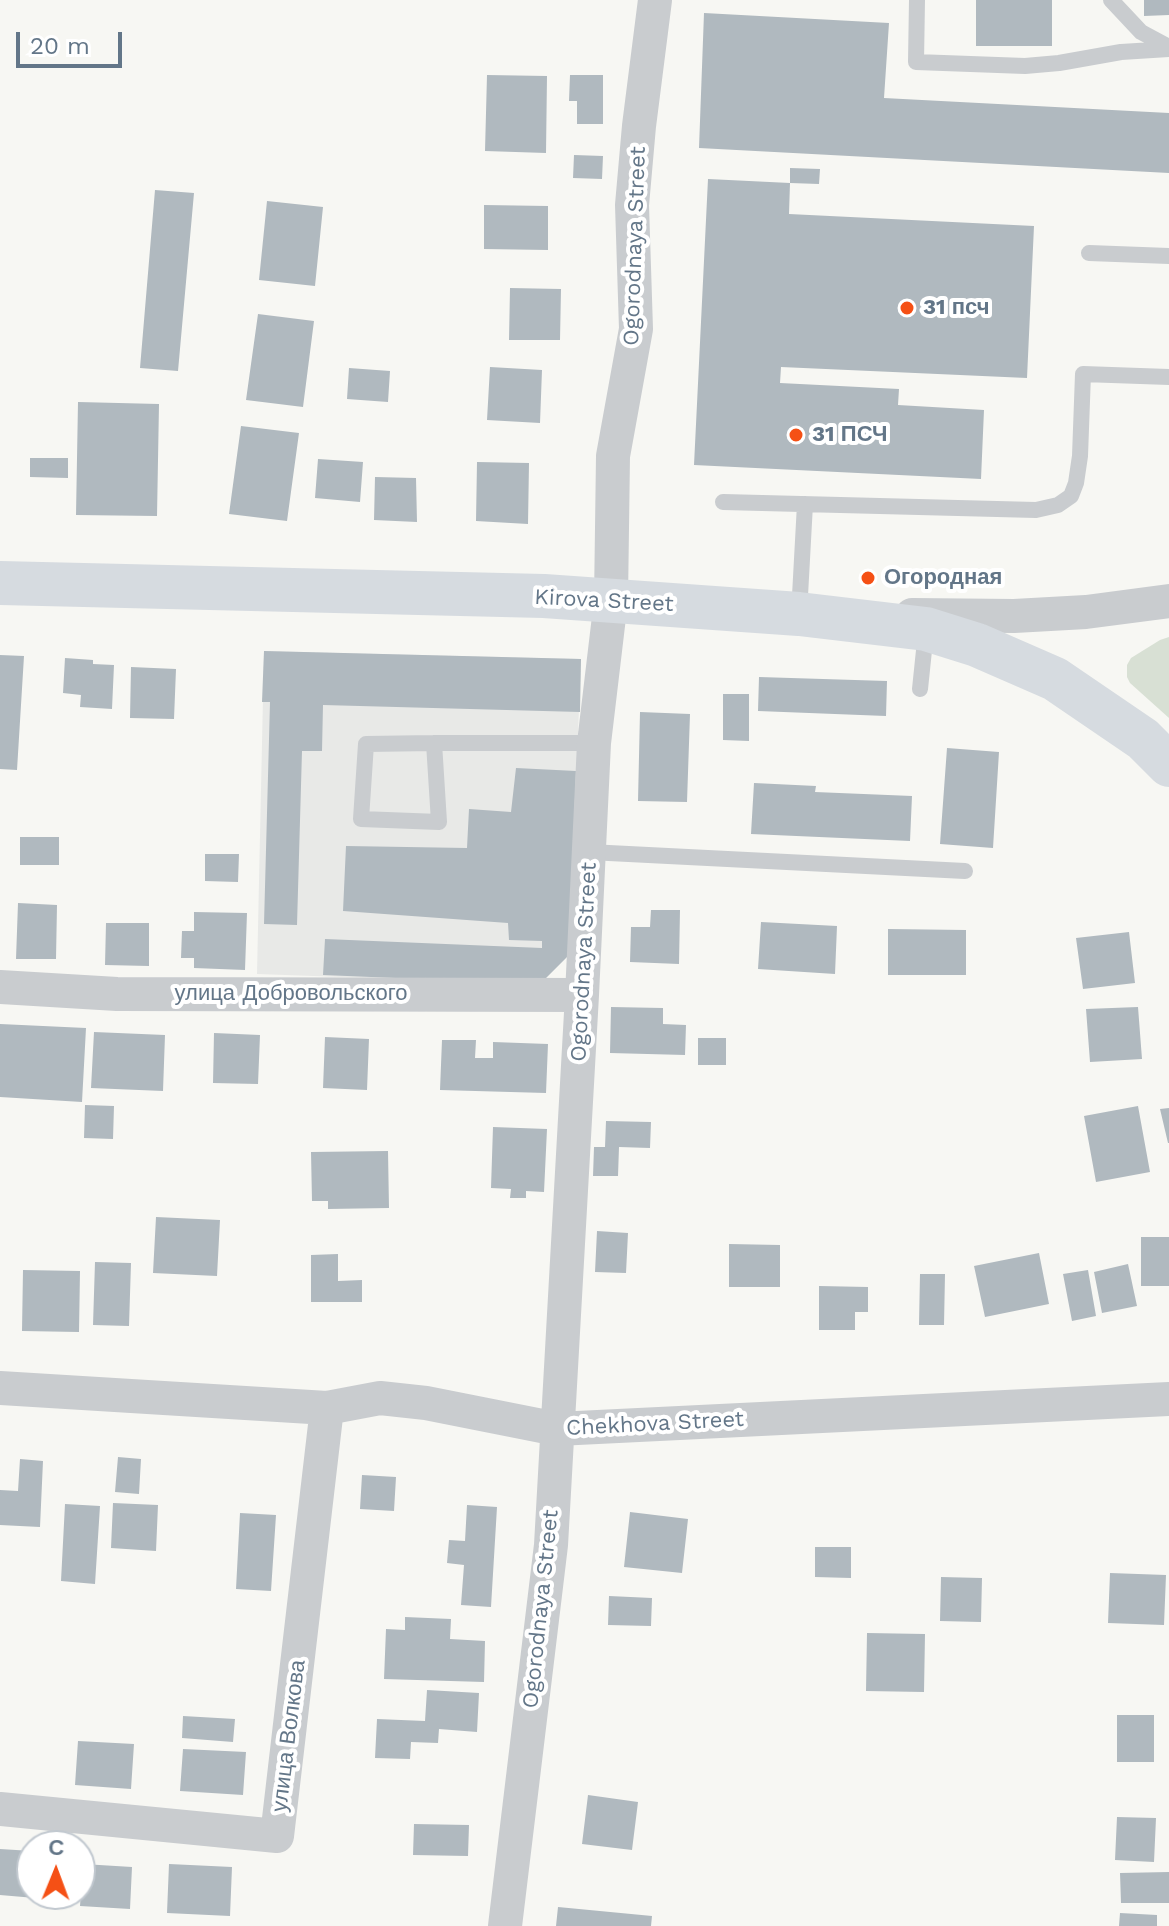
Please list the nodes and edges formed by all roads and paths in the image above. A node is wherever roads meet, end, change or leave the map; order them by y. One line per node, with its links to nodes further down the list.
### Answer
1 (655, 0): 11 (street, Ogorodnaya Street)
2 (917, 0): 4 (lane)
3 (1111, 0): 4 (lane)
4 (1169, 48)
5 (1089, 253): 6 (lane)
6 (1169, 256)
7 (1169, 377): 9 (lane)
8 (723, 502): 9 (lane)
9 (805, 504): 13 (lane)
10 (0, 583): 11 (main road, Kirova Street)
11 (611, 600): 13 (main road, Kirova Street); 17 (street, Ogorodnaya Street)
12 (1169, 601): 13 (street)
13 (799, 614): 14 (main road, Kirova Street)
14 (926, 629): 15 (lane); 18 (main road, Kirova Street)
15 (920, 689)
16 (434, 743): 16 (lane); 17 (lane)
17 (594, 743): 19 (street, Ogorodnaya Street)
18 (1169, 765)
19 (589, 852): 20 (lane); 22 (street, Ogorodnaya Street)
20 (965, 871)
21 (0, 987): 22 (street, улица Добровольского)
22 (582, 995): 26 (street, Ogorodnaya Street)
23 (0, 1388): 25 (street, Chekhova Street)
24 (1169, 1399): 26 (street, Chekhova Street)
25 (327, 1408): 26 (street, Chekhova Street); 27 (street, улица Волкова)
26 (557, 1429): 28 (street, Ogorodnaya Street)
27 (0, 1809)
28 (505, 1926)

